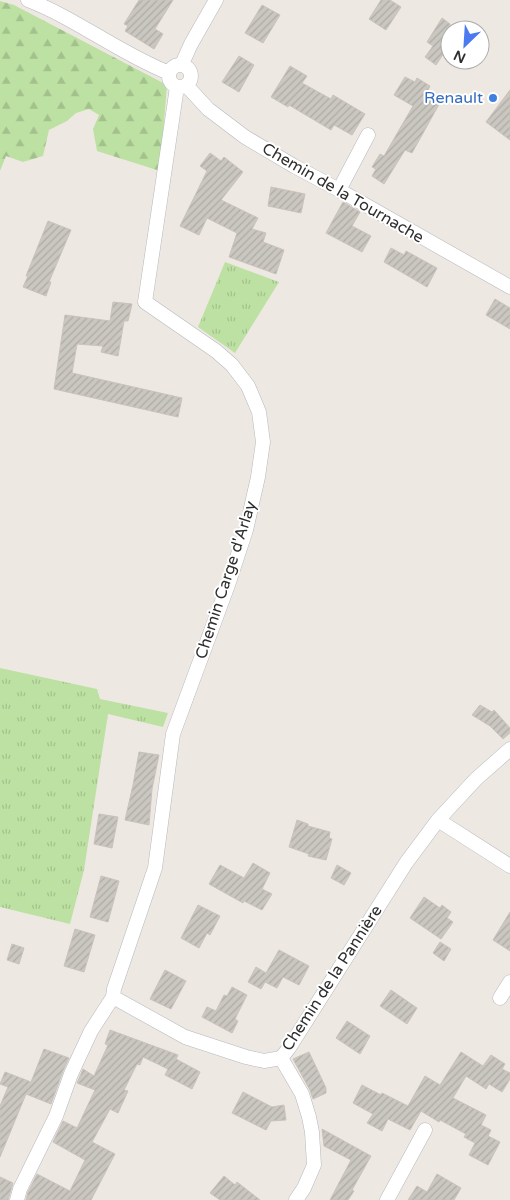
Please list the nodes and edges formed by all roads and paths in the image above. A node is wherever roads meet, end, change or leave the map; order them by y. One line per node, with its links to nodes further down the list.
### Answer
1 (28, 0): 4 (street)
2 (216, 0): 3 (street)
3 (182, 64): 4 (street); 5 (street)
4 (168, 73): 5 (street)
5 (182, 86): 7 (street, Chemin de la Tournache); 13 (street, Chemin Carge d'Arlay)
6 (368, 135): 7 (street)
7 (339, 190): 8 (street, Chemin de la Tournache)
8 (510, 287)
9 (510, 749): 10 (street, Chemin de la Pannière)
10 (438, 820): 11 (street); 15 (street, Chemin de la Pannière)
11 (510, 866)
12 (510, 982): 14 (street)
13 (113, 997): 15 (street, Chemin de la Pannière); 17 (street)
14 (500, 998)
15 (281, 1058): 18 (street)
16 (425, 1130): 19 (street)
17 (17, 1200)
18 (296, 1200)
19 (387, 1200)

